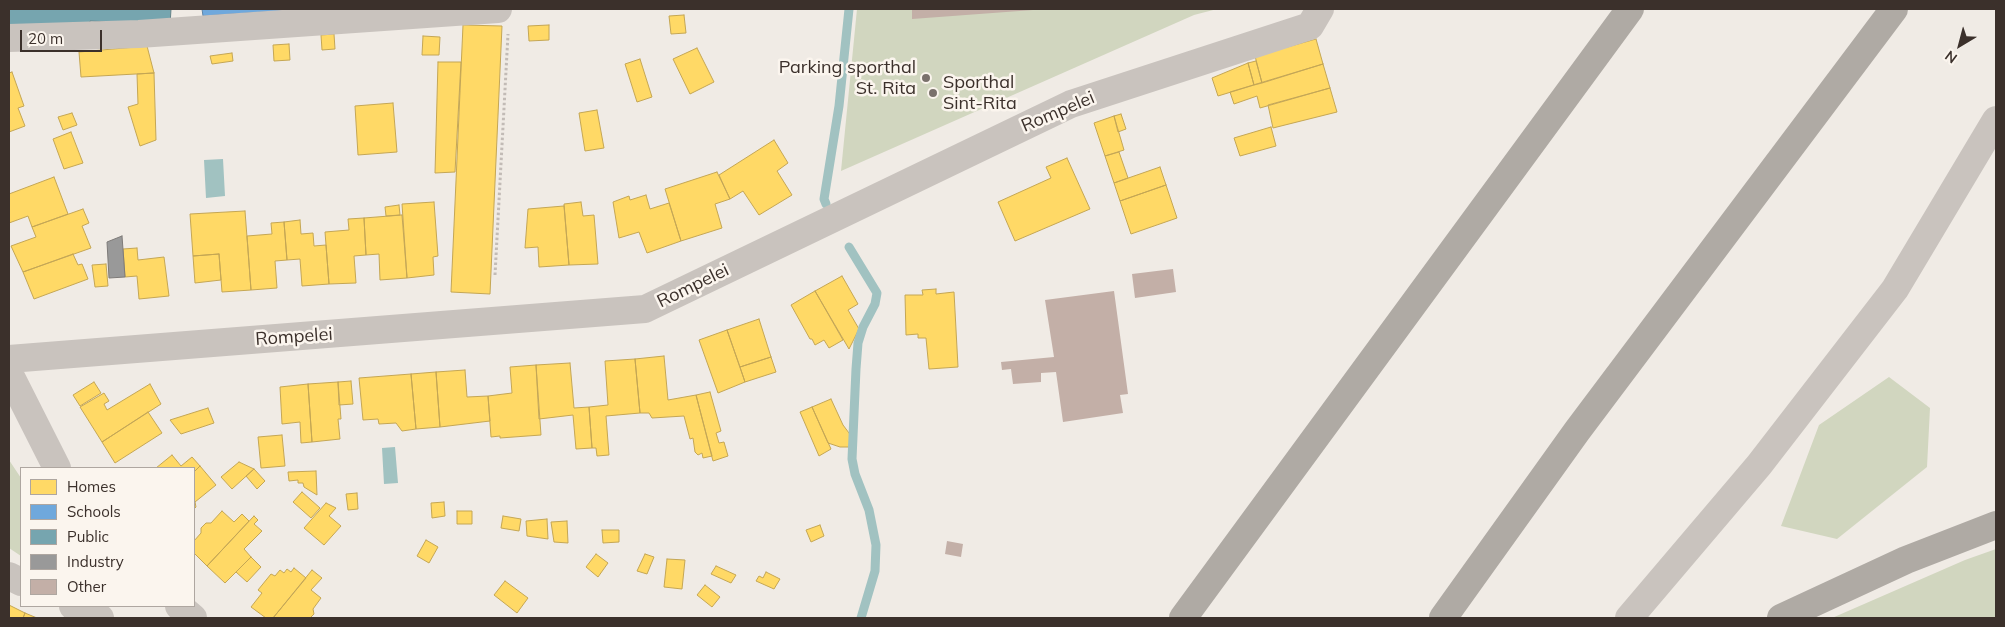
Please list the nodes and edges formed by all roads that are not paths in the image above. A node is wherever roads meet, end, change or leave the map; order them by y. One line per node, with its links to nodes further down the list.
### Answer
1 (1320, 9): 7 (street, Rompelei)
2 (1630, 9): 15 (highway)
3 (1894, 9): 16 (highway)
4 (503, 19): 5 (street)
5 (9, 38)
6 (1996, 120): 17 (street)
7 (9, 359)
8 (9, 374): 9 (street)
9 (56, 467)
10 (1996, 525): 18 (highway)
11 (75, 607): 13 (street)
12 (179, 607): 14 (street)
13 (100, 618)
14 (193, 618)
15 (1183, 618)
16 (1443, 618)
17 (1629, 618)
18 (1781, 618)

